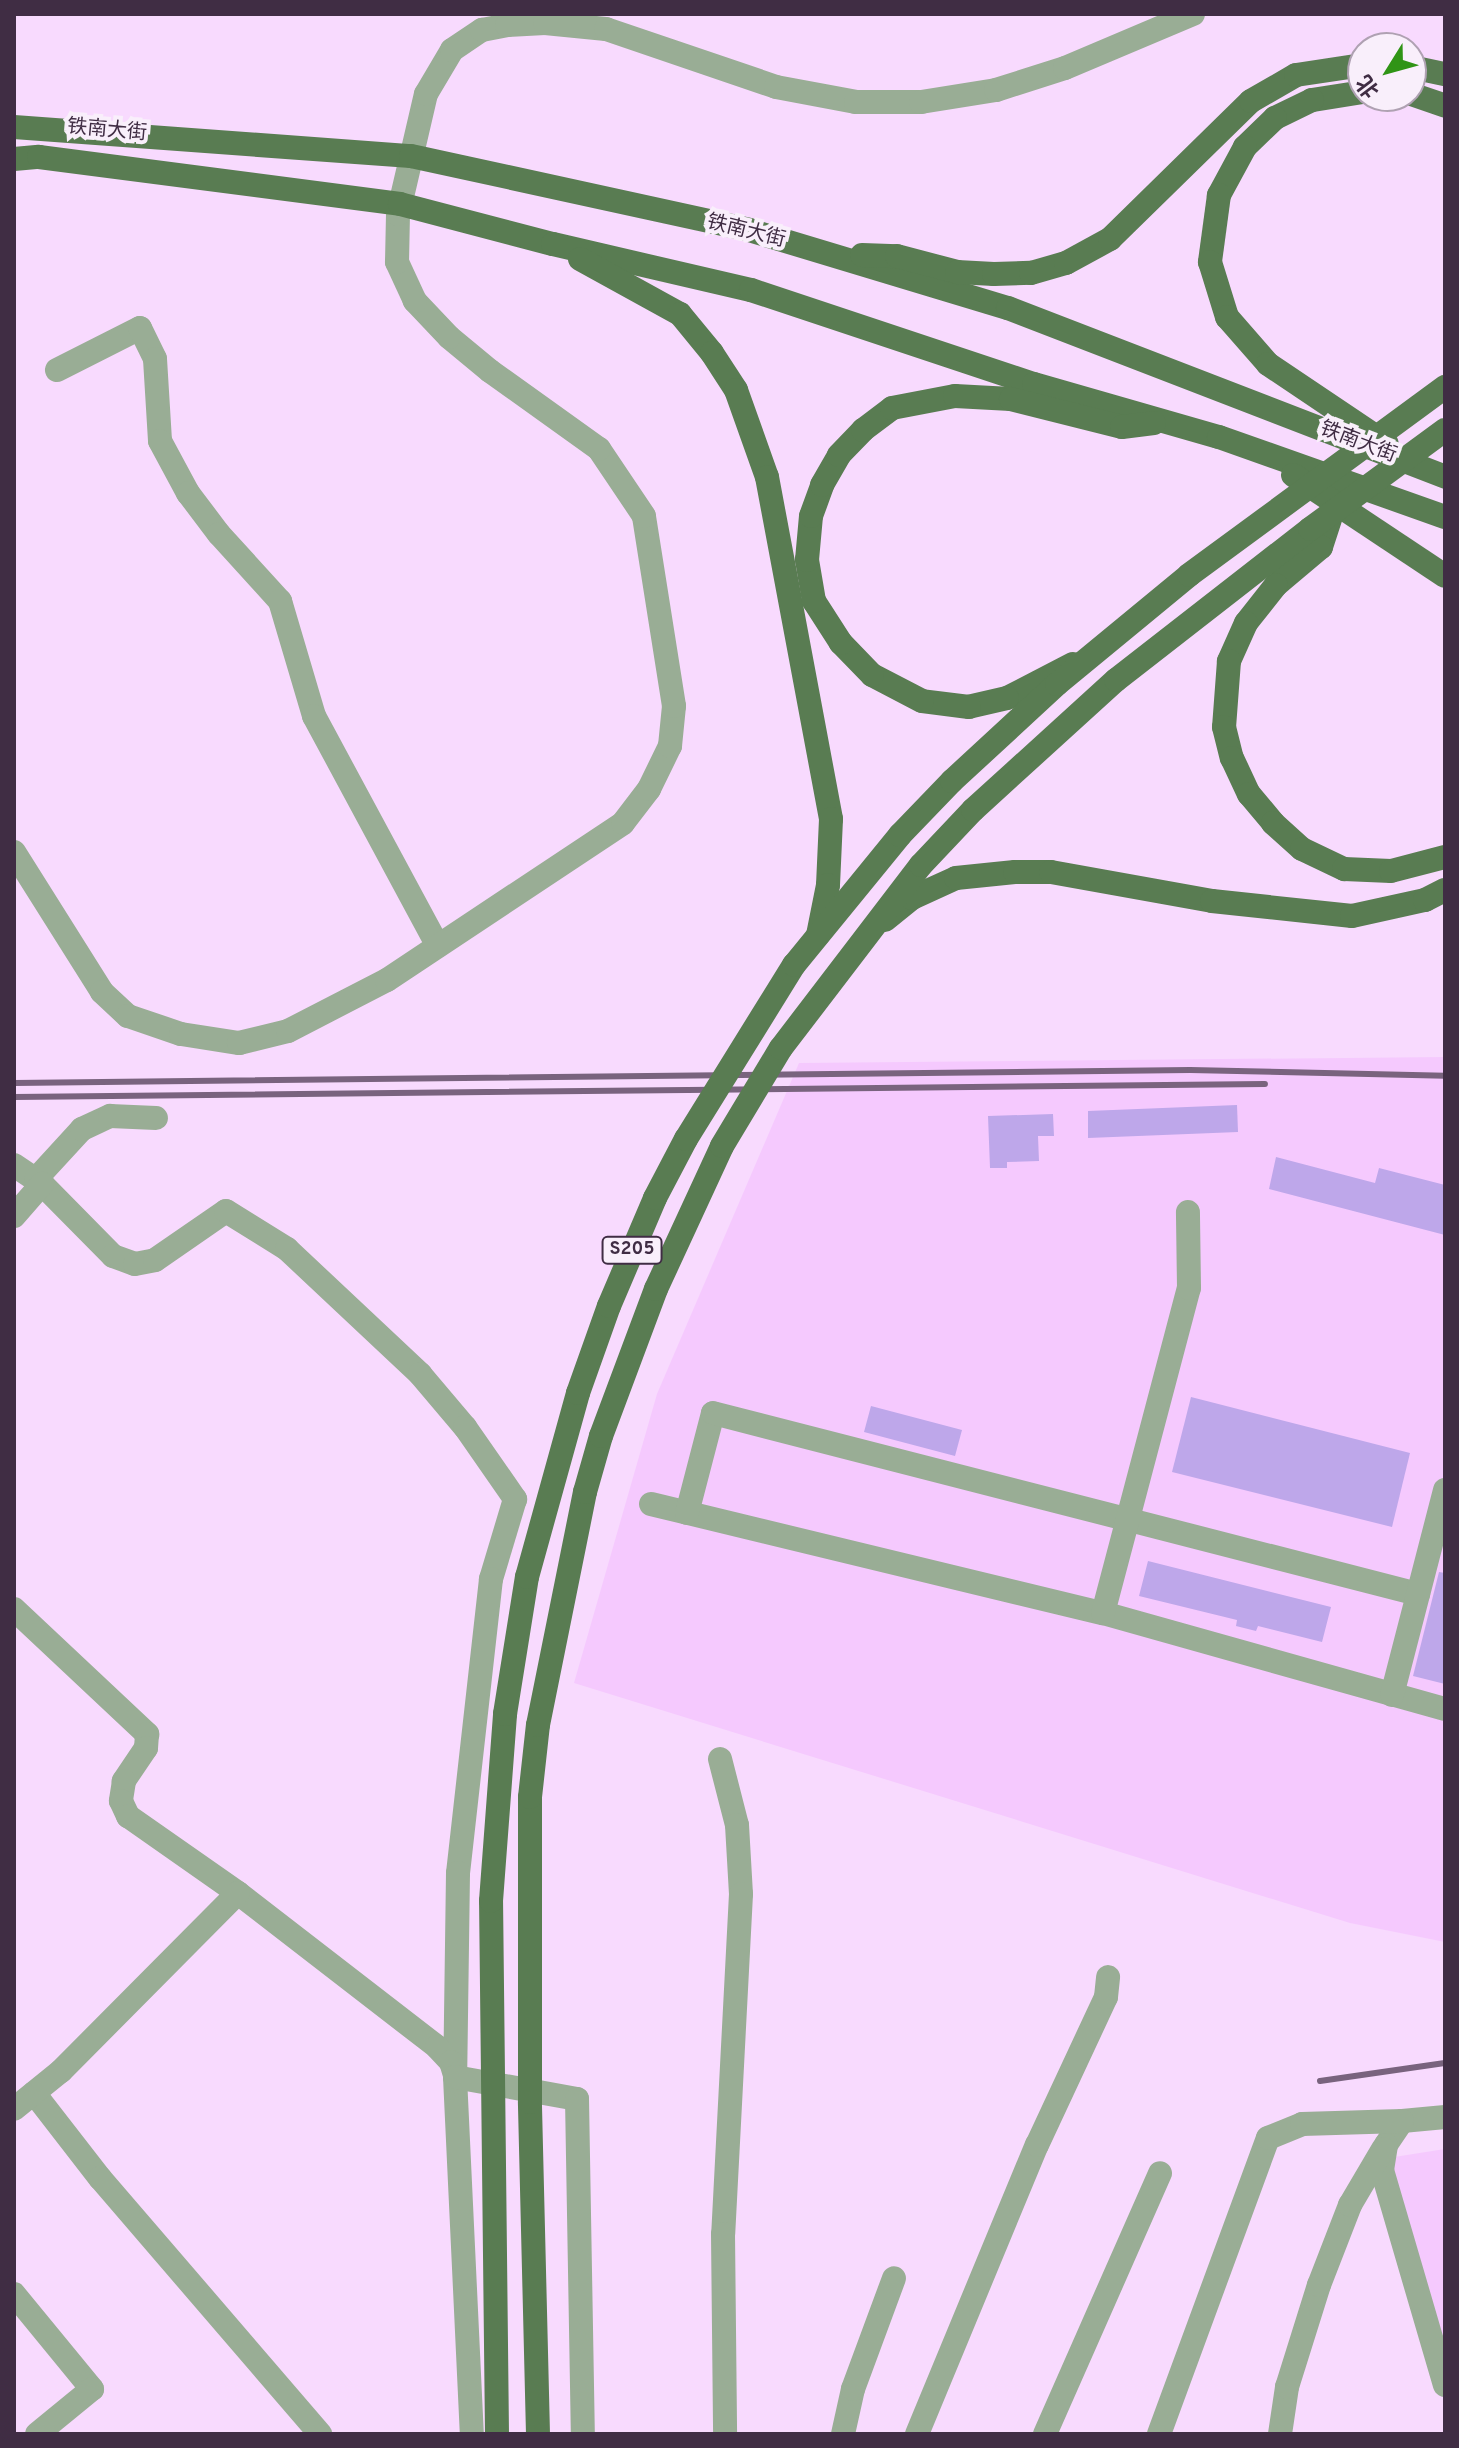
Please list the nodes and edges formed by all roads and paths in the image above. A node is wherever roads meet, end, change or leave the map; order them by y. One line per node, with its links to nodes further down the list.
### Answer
1 (1193, 14): 2 (street)
2 (605, 22): 6 (street)
3 (1347, 67): 10 (main road)
4 (1347, 95): 16 (main road)
5 (14, 127): 6 (main road, 铁南大街)
6 (411, 156): 8 (street); 10 (main road, 铁南大街)
7 (14, 159): 8 (main road, 铁南大街)
8 (400, 204): 9 (main road, 铁南大街); 26 (street)
9 (553, 244): 13 (main road, 铁南大街); 24 (main road)
10 (824, 253): 16 (main road, 铁南大街)
11 (57, 370): 26 (street)
12 (1445, 387): 20 (main road, S205, bridge)
13 (1165, 422): 15 (main road, 铁南大街); 20 (main road, bridge)
14 (1445, 430): 17 (main road, S205, bridge)
15 (1250, 448): 18 (main road, 铁南大街); 19 (main road)
16 (1435, 473)
17 (1332, 513): 22 (main road); 25 (main road, S205, bridge)
18 (1445, 517)
19 (1445, 576)
20 (1093, 654): 24 (main road, S205, bridge)
21 (14, 852): 26 (street)
22 (1445, 857)
23 (1445, 890): 25 (main road, bridge)
24 (818, 935): 57 (main road, S205, bridge)
25 (864, 937): 58 (main road, S205, bridge)
26 (438, 946)
27 (156, 1118): 29 (street)
28 (14, 1165): 29 (street)
29 (39, 1182): 31 (street); 44 (street)
30 (1188, 1212): 35 (street)
31 (14, 1216)
32 (1445, 1490): 36 (street)
33 (651, 1504): 34 (street)
34 (687, 1513): 35 (street); 38 (street)
35 (1127, 1519): 36 (street); 38 (street)
36 (1418, 1594): 39 (street)
37 (14, 1609): 42 (street)
38 (1103, 1613): 39 (street)
39 (1392, 1695): 40 (street)
40 (1445, 1709)
41 (720, 1759): 60 (street)
42 (238, 1893): 44 (street); 45 (street)
43 (1108, 1977): 62 (street)
44 (455, 2077): 56 (street); 59 (street)
45 (34, 2093): 46 (street); 55 (street)
46 (14, 2109)
47 (1445, 2117): 48 (street)
48 (1402, 2121): 49 (street); 64 (street)
49 (1386, 2145): 53 (street); 65 (street)
50 (1160, 2173): 63 (street)
51 (894, 2278): 61 (street)
52 (14, 2294): 54 (street)
53 (1445, 2385)
54 (37, 2434)
55 (320, 2434)
56 (472, 2434)
57 (497, 2434)
58 (538, 2434)
59 (583, 2434)
60 (725, 2434)
61 (843, 2434)
62 (917, 2434)
63 (1045, 2434)
64 (1159, 2434)
65 (1280, 2434)

